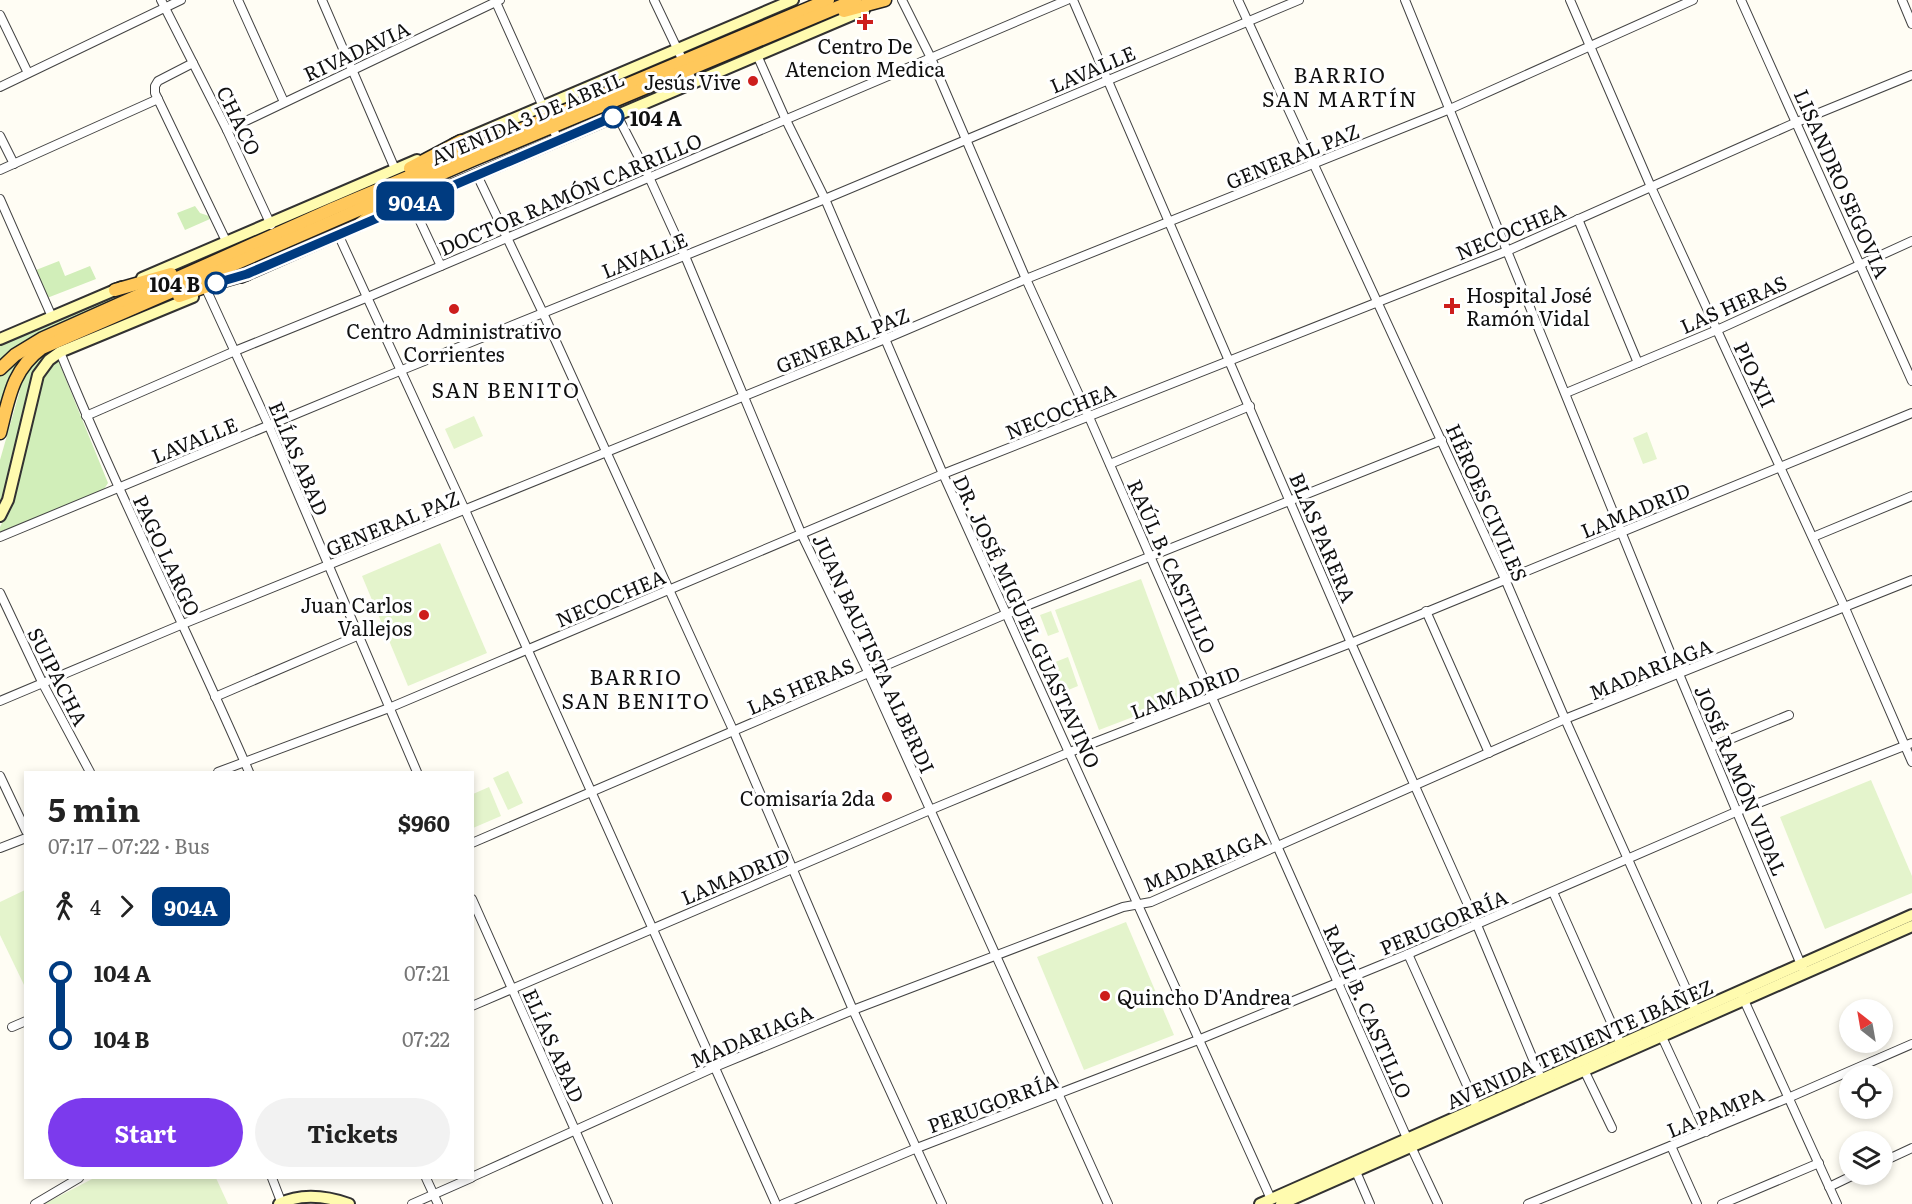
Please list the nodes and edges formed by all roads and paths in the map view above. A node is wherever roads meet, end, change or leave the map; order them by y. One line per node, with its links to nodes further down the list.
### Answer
1 (181, 0): 20 (street)
2 (238, 0): 38 (street)
3 (322, 0): 31 (street)
4 (654, 0): 27 (street)
5 (793, 0): 27 (main road, AVENIDA 3 DE ABRIL)
6 (813, 0): 25 (highway)
7 (855, 0): 21 (highway, AVENIDA 3 DE ABRIL)
8 (885, 0): 21 (highway)
9 (902, 0): 29 (street, RAÚL B. CASTILLO)
10 (1067, 0): 29 (street, DOCTOR RAMÓN CARRILLO)
11 (1073, 0): 35 (street, BLAS PARERA)
12 (1238, 0): 23 (street, HÉROES CIVILES)
13 (1299, 0): 23 (street, LAVALLE)
14 (1406, 0): 39 (street, JOSÉ RAMÓN VIDAL)
15 (1570, 0): 26 (street, PIO XII)
16 (1693, 0): 26 (street, GENERAL PAZ)
17 (1741, 0): 43 (street, LISANDRO SEGOVIA)
18 (1902, 0): 24 (street)
19 (497, 1): 31 (street, RIVADAVIA); 41 (street)
20 (163, 4): 30 (street, CHACO); 33 (street)
21 (833, 9): 25 (highway); 28 (main road, AVENIDA 3 DE ABRIL)
22 (0, 15): 33 (street)
23 (1248, 21): 35 (street, LAVALLE); 51 (street, HÉROES CIVILES)
24 (1912, 24)
25 (745, 41): 32 (highway, AVENIDA 3 DE ABRIL)
26 (1589, 46): 39 (street, GENERAL PAZ); 56 (street, PIO XII)
27 (678, 48): 32 (street); 41 (main road, AVENIDA 3 DE ABRIL)
28 (757, 55): 32 (main road, AVENIDA 3 DE ABRIL); 42 (street, DR. JOSÉ MIGUEL GUASTAVINO)
29 (931, 58): 42 (street, DOCTOR RAMÓN CARRILLO); 46 (street, RAÚL B. CASTILLO)
30 (193, 63): 37 (street); 44 (street, CHACO)
31 (353, 70): 38 (street, RIVADAVIA); 52 (street)
32 (688, 71): 40 (main road, AVENIDA 3 DE ABRIL); 41 (highway, AVENIDA 3 DE ABRIL)
33 (28, 73): 36 (street)
34 (1912, 75): 43 (street, NECOCHEA)
35 (1108, 80): 46 (street, LAVALLE); 63 (street, BLAS PARERA)
36 (0, 87)
37 (158, 99): 50 (street); 68 (street)
38 (284, 102): 44 (street, RIVADAVIA)
39 (1450, 109): 51 (street, GENERAL PAZ); 70 (street, JOSÉ RAMÓN VIDAL)
40 (617, 115): 47 (main road, AVENIDA 3 DE ABRIL); 55 (street, JUAN BAUTISTA ALBERDI)
41 (548, 117): 47 (street); 48 (main road, AVENIDA 3 DE ABRIL); 49 (highway, AVENIDA 3 DE ABRIL); 60 (highway, AVENIDA 3 DE ABRIL)
42 (785, 118): 55 (street, DOCTOR RAMÓN CARRILLO); 58 (street, DR. JOSÉ MIGUEL GUASTAVINO)
43 (1797, 122): 56 (street, NECOCHEA); 73 (street, LISANDRO SEGOVIA)
44 (227, 130): 62 (street, CHACO)
45 (0, 136): 50 (street)
46 (966, 139): 58 (street, LAVALLE); 76 (street, RAÚL B. CASTILLO)
47 (558, 140): 54 (main road, AVENIDA 3 DE ABRIL)
48 (460, 141): 52 (main road, AVENIDA 3 DE ABRIL); 60 (highway)
49 (473, 160): 64 (highway); 67 (highway, AVENIDA 3 DE ABRIL)
50 (14, 164): 53 (street)
51 (1314, 165): 63 (street, GENERAL PAZ); 80 (street, HÉROES CIVILES)
52 (395, 169): 62 (main road, AVENIDA 3 DE ABRIL)
53 (0, 170)
54 (477, 175): 59 (main road, AVENIDA 3 DE ABRIL); 66 (street)
55 (649, 177): 66 (street, DOCTOR RAMÓN CARRILLO); 71 (street, JUAN BAUTISTA ALBERDI)
56 (1651, 187): 61 (street, NECOCHEA); 84 (street, PIO XII)
57 (0, 199): 82 (street)
58 (825, 199): 71 (street, LAVALLE); 86 (street, DR. JOSÉ MIGUEL GUASTAVINO)
59 (411, 202): 64 (main road, AVENIDA 3 DE ABRIL); 74 (street)
60 (332, 210): 67 (highway, AVENIDA 3 DE ABRIL)
61 (1578, 219): 70 (street, NECOCHEA); 90 (street)
62 (270, 222): 67 (street, CHACO); 68 (main road, AVENIDA 3 DE ABRIL)
63 (1169, 222): 76 (street, GENERAL PAZ); 89 (street, BLAS PARERA)
64 (359, 225): 65 (main road, AVENIDA 3 DE ABRIL)
65 (338, 234): 72 (main road, AVENIDA 3 DE ABRIL); 79 (street)
66 (508, 237): 74 (street, DOCTOR RAMÓN CARRILLO); 81 (street)
67 (274, 239): 72 (street, CHACO); 77 (highway); 83 (highway, AVENIDA 3 DE ABRIL); 91 (highway, AVENIDA 3 DE ABRIL)
68 (226, 241): 77 (main road, AVENIDA 3 DE ABRIL)
69 (1912, 241): 73 (street, LAS HERAS)
70 (1507, 251): 80 (street, NECOCHEA); 94 (street, JOSÉ RAMÓN VIDAL)
71 (685, 256): 81 (street, LAVALLE); 95 (street, JUAN BAUTISTA ALBERDI)
72 (285, 257): 75 (main road, AVENIDA 3 DE ABRIL)
73 (1861, 264): 84 (street, LAS HERAS); 93 (street, LISANDRO SEGOVIA)
74 (441, 266): 79 (street, DOCTOR RAMÓN CARRILLO)
75 (247, 274): 78 (main road, AVENIDA 3 DE ABRIL); 83 (highway)
76 (1026, 279): 86 (street, GENERAL PAZ); 99 (street, RAÚL B. CASTILLO)
77 (115, 290): 82 (main road, AVENIDA 3 DE ABRIL)
78 (207, 291): 87 (street, ELÍAS ABAD); 88 (main road, AVENIDA 3 DE ABRIL)
79 (368, 297): 87 (street, DOCTOR RAMÓN CARRILLO); 92 (street)
80 (1379, 301): 89 (street, NECOCHEA); 102 (street, HÉROES CIVILES)
81 (543, 313): 92 (street, LAVALLE); 103 (street)
82 (52, 317): 85 (main road, AVENIDA 3 DE ABRIL)
83 (101, 322): 101 (highway, AVENIDA 3 DE ABRIL)
84 (1717, 330): 90 (street, LAS HERAS); 105 (street, PIO XII)
85 (0, 339)
86 (885, 339): 95 (street, GENERAL PAZ); 106 (street, DR. JOSÉ MIGUEL GUASTAVINO)
87 (235, 351): 98 (street, DOCTOR RAMÓN CARRILLO); 100 (street, ELÍAS ABAD)
88 (60, 352): 98 (street, PAGO LARGO); 111 (main road)
89 (1230, 360): 96 (street, BLAS PARERA); 99 (street, NECOCHEA)
90 (1638, 363): 94 (street, LAS HERAS)
91 (0, 369)
92 (402, 370): 100 (street, LAVALLE); 110 (street)
93 (1912, 381)
94 (1566, 393): 113 (street, JOSÉ RAMÓN VIDAL)
95 (743, 397): 103 (street, GENERAL PAZ); 112 (street, JUAN BAUTISTA ALBERDI)
96 (1250, 406): 104 (street); 109 (street, BLAS PARERA)
97 (1912, 413): 105 (street, LAMADRID)
98 (86, 416): 107 (street, PAGO LARGO)
99 (1089, 417): 104 (street, RAÚL B. CASTILLO); 106 (street, NECOCHEA)
100 (269, 426): 107 (street, LAVALLE); 117 (street, ELÍAS ABAD)
101 (0, 433)
102 (1442, 440): 109 (street, LAS HERAS); 118 (street, HÉROES CIVILES)
103 (606, 452): 110 (street, GENERAL PAZ); 120 (street)
104 (1110, 464): 116 (street, RAÚL B. CASTILLO)
105 (1780, 467): 113 (street, LAMADRID); 115 (street, PIO XII)
106 (943, 474): 112 (street, NECOCHEA); 124 (street, DR. JOSÉ MIGUEL GUASTAVINO)
107 (118, 488): 114 (street, LAVALLE); 125 (street, PAGO LARGO)
108 (1912, 496): 115 (street)
109 (1291, 501): 116 (street, LAS HERAS); 127 (street, BLAS PARERA)
110 (465, 510): 117 (street, GENERAL PAZ); 128 (street)
111 (0, 516)
112 (801, 533): 120 (street, NECOCHEA); 129 (street, JUAN BAUTISTA ALBERDI)
113 (1622, 533): 118 (street, LAMADRID); 130 (street, JOSÉ RAMÓN VIDAL)
114 (0, 537)
115 (1813, 537): 122 (street, PIO XII)
116 (1151, 557): 124 (street, LAS HERAS); 133 (street, RAÚL B. CASTILLO)
117 (328, 566): 125 (street, GENERAL PAZ); 126 (street, ELÍAS ABAD)
118 (1505, 579): 123 (street, LAMADRID); 137 (street, HÉROES CIVILES)
119 (1912, 580): 122 (street, MADARIAGA)
120 (669, 589): 128 (street, NECOCHEA); 138 (street)
121 (0, 593): 131 (street, SUIPACHA)
122 (1845, 608): 130 (street, MADARIAGA); 139 (street, PIO XII)
123 (1426, 611): 127 (street, LAMADRID); 142 (street)
124 (1006, 614): 129 (street, LAS HERAS); 141 (street, DR. JOSÉ MIGUEL GUASTAVINO)
125 (183, 624): 131 (street, GENERAL PAZ); 132 (street, PAGO LARGO)
126 (357, 636): 132 (street); 135 (street, ELÍAS ABAD)
127 (1351, 643): 133 (street, LAMADRID); 150 (street, BLAS PARERA)
128 (527, 650): 135 (street, NECOCHEA); 151 (street)
129 (869, 674): 138 (street, LAS HERAS); 152 (street, JUAN BAUTISTA ALBERDI)
130 (1679, 674): 137 (street, MADARIAGA); 140 (street, JOSÉ RAMÓN VIDAL)
131 (43, 684): 134 (street, GENERAL PAZ); 145 (street, SUIPACHA)
132 (215, 697): 144 (street, PAGO LARGO)
133 (1212, 699): 141 (street, LAMADRID); 158 (street, RAÚL B. CASTILLO)
134 (0, 701)
135 (389, 708): 144 (street, NECOCHEA); 148 (street, ELÍAS ABAD)
136 (1789, 715): 140 (street)
137 (1565, 720): 142 (street, MADARIAGA); 159 (street, HÉROES CIVILES)
138 (734, 730): 151 (street, LAS HERAS); 160 (street)
139 (1908, 744): 143 (street, PIO XII); 153 (street, PERUGORRÍA)
140 (1711, 747): 153 (street, JOSÉ RAMÓN VIDAL)
141 (1070, 752): 152 (street, LAMADRID); 163 (street, DR. JOSÉ MIGUEL GUASTAVINO)
142 (1489, 753): 150 (street, MADARIAGA)
143 (1912, 762)
144 (245, 763): 146 (street, NECOCHEA); 147 (street, PAGO LARGO)
145 (89, 771)
146 (221, 771)
147 (249, 771)
148 (417, 771)
149 (0, 776): 154 (street)
150 (1416, 786): 158 (street, MADARIAGA); 165 (street, BLAS PARERA)
151 (591, 792): 156 (street, LAS HERAS); 167 (street)
152 (930, 810): 160 (street, LAMADRID); 169 (street, JUAN BAUTISTA ALBERDI)
153 (1738, 811): 159 (street, PERUGORRÍA); 170 (street, JOSÉ RAMÓN VIDAL)
154 (24, 827)
155 (24, 839): 157 (street)
156 (474, 842)
157 (0, 848)
158 (1278, 848): 163 (street, MADARIAGA); 171 (street, RAÚL B. CASTILLO)
159 (1629, 858): 161 (street, PERUGORRÍA); 176 (street, HÉROES CIVILES)
160 (793, 868): 167 (street, LAMADRID); 175 (street)
161 (1553, 892): 165 (street, PERUGORRÍA); 182 (street)
162 (474, 903): 172 (street, ELÍAS ABAD)
163 (1137, 905): 169 (street, MADARIAGA); 180 (street, DR. JOSÉ MIGUEL GUASTAVINO)
164 (1912, 915): 170 (main road, AVENIDA TENIENTE IBÁÑEZ)
165 (1477, 925): 168 (street, PERUGORRÍA); 185 (street, BLAS PARERA)
166 (1912, 926): 170 (main road, AVENIDA TENIENTE IBÁÑEZ)
167 (653, 928): 172 (street, LAMADRID); 183 (street)
168 (1408, 954): 171 (street, PERUGORRÍA); 188 (street)
169 (996, 957): 175 (street, MADARIAGA); 186 (street, JUAN BAUTISTA ALBERDI)
170 (1803, 968): 173 (main road, AVENIDA TENIENTE IBÁÑEZ)
171 (1339, 982): 180 (street, PERUGORRÍA); 192 (street, RAÚL B. CASTILLO)
172 (513, 989): 174 (street, LAMADRID); 190 (street, ELÍAS ABAD)
173 (1742, 995): 176 (main road, AVENIDA TENIENTE IBÁÑEZ); 187 (street)
174 (474, 1005)
175 (854, 1010): 183 (street, MADARIAGA); 194 (street)
176 (1698, 1016): 179 (main road, AVENIDA TENIENTE IBÁÑEZ); 182 (main road, AVENIDA TENIENTE IBÁÑEZ)
177 (24, 1022): 178 (street)
178 (12, 1027)
179 (1662, 1037): 182 (main road, AVENIDA TENIENTE IBÁÑEZ); 191 (street)
180 (1198, 1040): 186 (street, PERUGORRÍA); 208 (street, DR. JOSÉ MIGUEL GUASTAVINO)
181 (1912, 1044): 187 (street, LA PAMPA)
182 (1623, 1048): 184 (main road, AVENIDA TENIENTE IBÁÑEZ); 185 (main road, AVENIDA TENIENTE IBÁÑEZ)
183 (715, 1067): 190 (street, MADARIAGA); 215 (street)
184 (1584, 1070): 185 (main road, AVENIDA TENIENTE IBÁÑEZ); 189 (street)
185 (1543, 1083): 188 (main road, AVENIDA TENIENTE IBÁÑEZ)
186 (1059, 1095): 194 (street, PERUGORRÍA); 218 (street, JUAN BAUTISTA ALBERDI)
187 (1788, 1098): 191 (street, LA PAMPA); 197 (street)
188 (1478, 1112): 192 (main road, AVENIDA TENIENTE IBÁÑEZ)
189 (1612, 1128)
190 (575, 1131): 199 (street, MADARIAGA); 214 (street, ELÍAS ABAD)
191 (1706, 1132): 193 (street, LA PAMPA)
192 (1409, 1142): 198 (main road, AVENIDA TENIENTE IBÁÑEZ); 221 (street, RAÚL B. CASTILLO)
193 (1671, 1146): 222 (street, LA PAMPA); 223 (street)
194 (917, 1148): 216 (street, PERUGORRÍA); 217 (street)
195 (1912, 1148): 196 (street)
196 (1893, 1157)
197 (1819, 1163): 205 (street); 224 (street)
198 (1353, 1167): 208 (main road, AVENIDA TENIENTE IBÁÑEZ); 220 (street)
199 (474, 1176)
200 (77, 1179): 210 (street)
201 (272, 1179): 209 (street)
202 (426, 1179): 206 (street)
203 (468, 1179): 206 (street, MADARIAGA)
204 (1839, 1182): 205 (street)
205 (1829, 1187): 225 (street)
206 (434, 1194): 212 (street, MADARIAGA); 213 (street)
207 (309, 1200): 209 (main road); 211 (main road)
208 (1276, 1202): 219 (main road, AVENIDA TENIENTE IBÁÑEZ)
209 (281, 1203)
210 (35, 1204)
211 (349, 1204)
212 (412, 1204)
213 (438, 1204)
214 (608, 1204)
215 (776, 1204)
216 (783, 1204)
217 (942, 1204)
218 (1107, 1204)
219 (1260, 1204)
220 (1370, 1204)
221 (1438, 1204)
222 (1528, 1204)
223 (1697, 1204)
224 (1722, 1204)
225 (1837, 1204)

